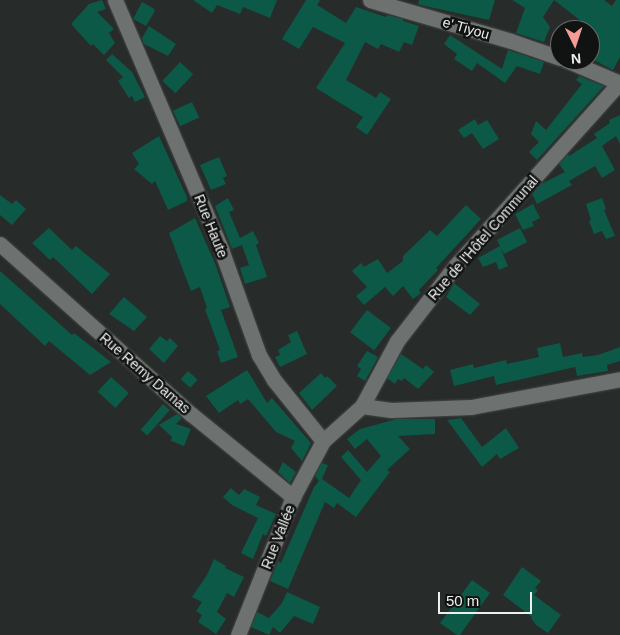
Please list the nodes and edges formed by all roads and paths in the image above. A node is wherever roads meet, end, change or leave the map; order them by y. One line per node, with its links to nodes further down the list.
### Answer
1 (115, 0): 9 (street, Rue Haute)
2 (370, 0): 3 (street, e' Tiyou)
3 (550, 55)
4 (591, 70): 5 (street)
5 (620, 82): 8 (street, Rue de l'Hôtel Communal)
6 (0, 244): 10 (street, Rue Remy Damas)
7 (620, 379): 8 (street)
8 (362, 406): 9 (street, Rue de l'Hôtel Communal)
9 (323, 441): 10 (street, Rue Vallée)
10 (293, 497): 11 (street, Rue Vallée)
11 (238, 635)

